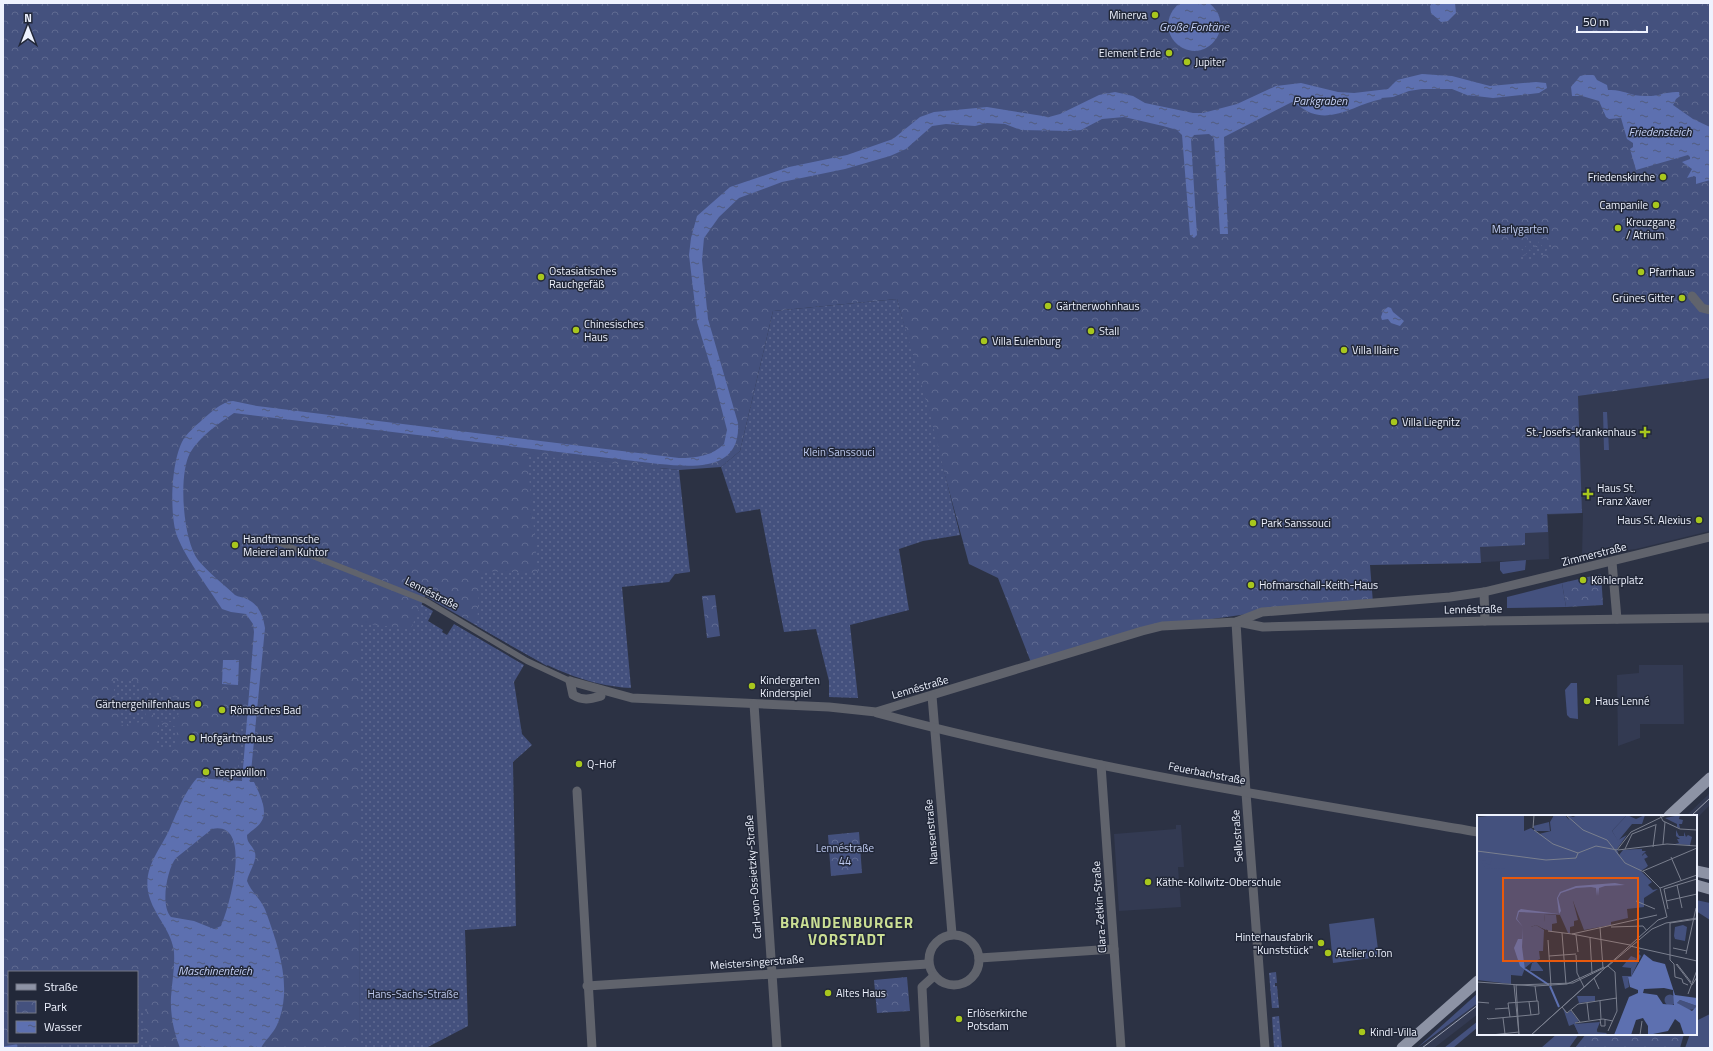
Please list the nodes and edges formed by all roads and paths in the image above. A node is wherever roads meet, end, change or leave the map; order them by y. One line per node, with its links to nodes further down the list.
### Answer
1 (1692, 296): 2 (street)
2 (1710, 310)
3 (1710, 537): 5 (street, Zimmerstraße)
4 (275, 541): 11 (street, Lennéstraße)
5 (1612, 562): 6 (street, Zimmerstraße); 8 (street)
6 (1484, 592): 9 (street); 10 (street, Lennéstraße)
7 (1710, 618): 8 (street, Lennéstraße)
8 (1617, 619): 9 (street, Lennéstraße)
9 (1485, 621): 10 (street, Lennéstraße)
10 (1236, 622): 12 (street, Lennéstraße); 20 (street, Sellostraße)
11 (570, 681): 13 (street, Lennéstraße); 13 (street, Lennéstraße)
12 (932, 696): 15 (street, Lennéstraße); 16 (street)
13 (601, 697): 14 (street, Lennéstraße)
14 (754, 704): 15 (street, Lennéstraße); 31 (street, Carl-von-Ossietzky-Straße)
15 (876, 712): 16 (street, Feuerbachstraße)
16 (934, 728): 17 (street, Feuerbachstraße); 27 (street, Nansenstraße)
17 (1101, 765): 20 (street, Feuerbachstraße); 28 (street, Clara-Zetkin-Straße)
18 (1710, 778): 21 (main road)
19 (577, 791): 34 (street)
20 (1246, 793): 22 (street, Feuerbachstraße); 39 (street, Sellostraße)
21 (1670, 815)
22 (1477, 832)
23 (1697, 871): 24 (main road)
24 (1710, 874)
25 (1697, 885): 26 (main road)
26 (1710, 889)
27 (952, 934): 29 (street); 30 (street)
28 (1114, 949): 29 (street); 38 (street, Clara-Zetkin-Straße)
29 (979, 958): 32 (street)
30 (928, 964): 31 (street, Meistersingerstraße); 32 (street)
31 (771, 974): 34 (street, Meistersingerstraße); 36 (street, Carl-von-Ossietzky-Straße)
32 (934, 976): 37 (street)
33 (1477, 982): 40 (main road)
34 (588, 986): 35 (street)
35 (592, 1048)
36 (777, 1048)
37 (925, 1048)
38 (1121, 1048)
39 (1264, 1048)
40 (1402, 1048)

